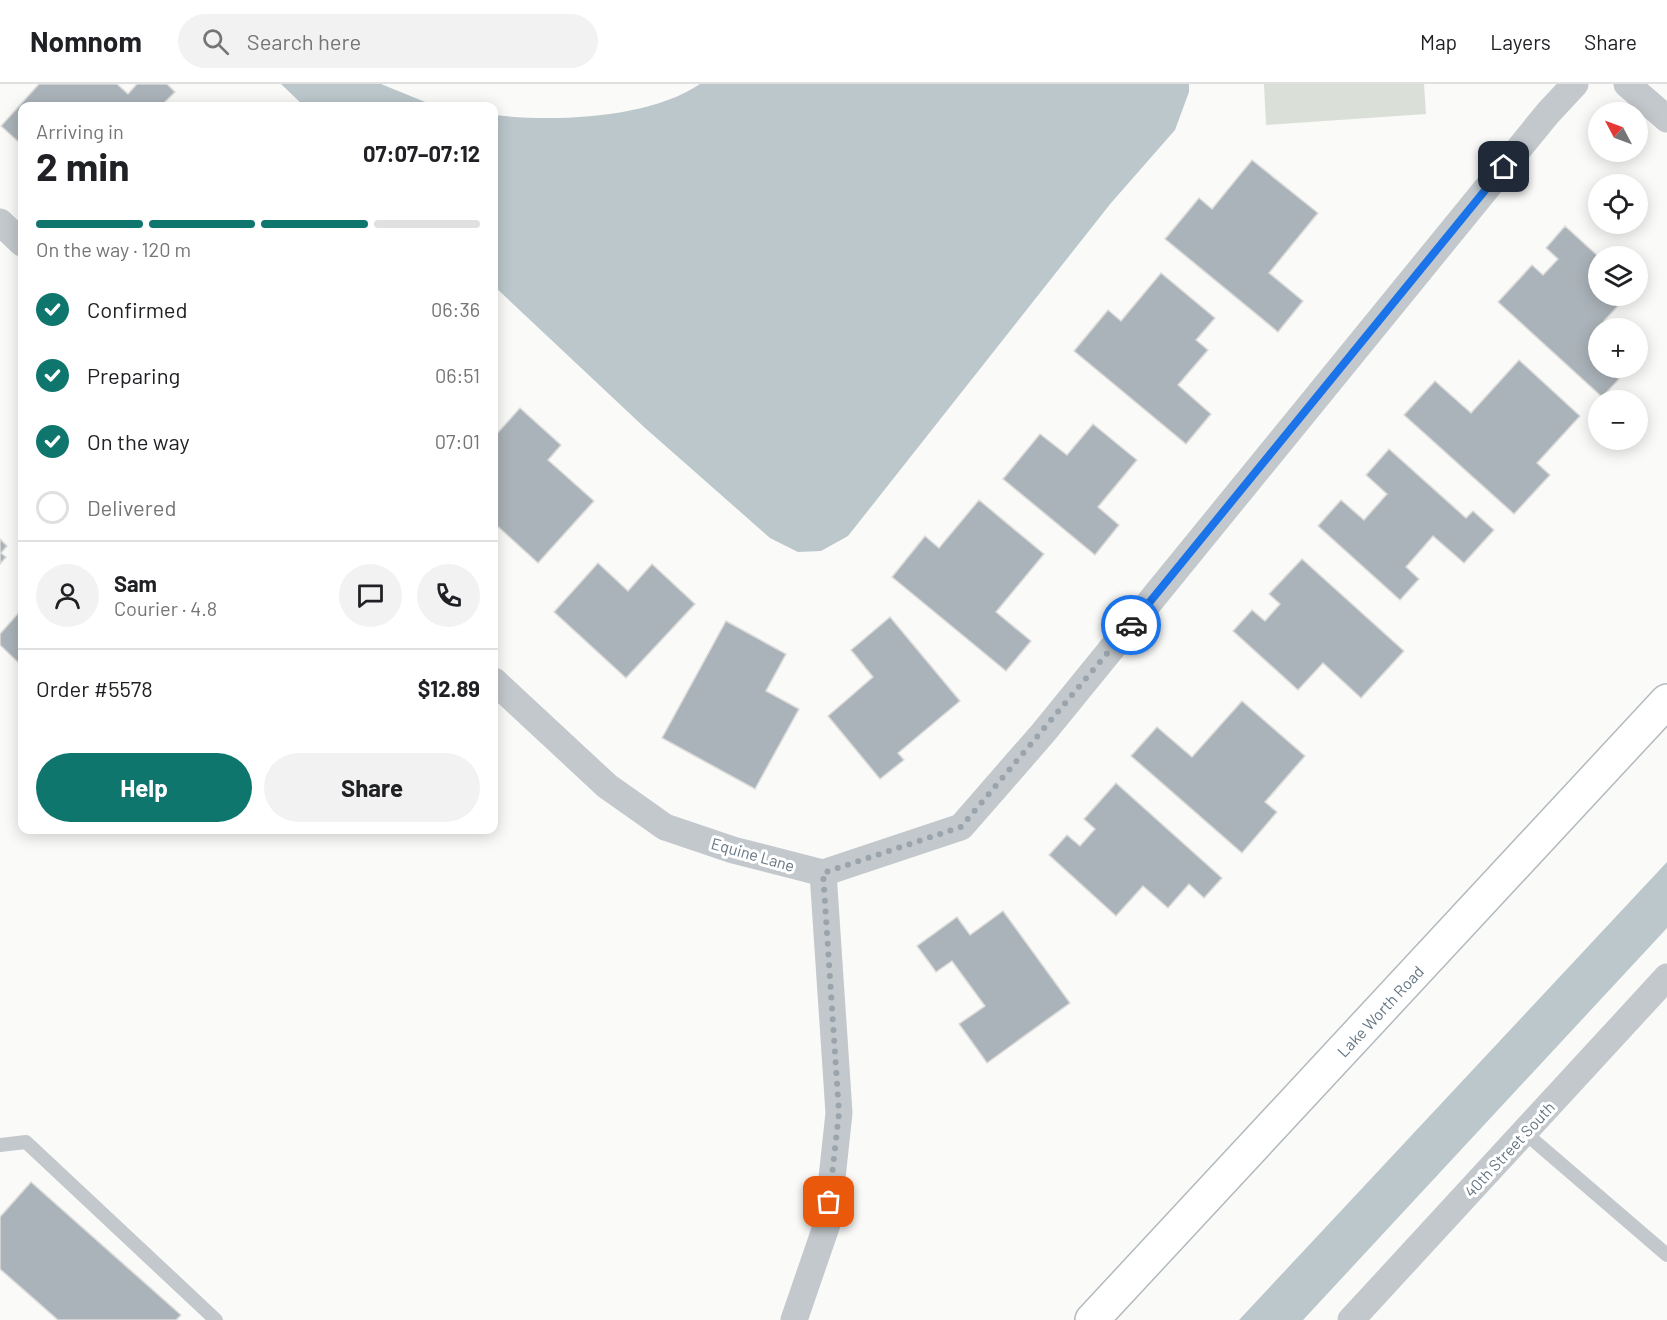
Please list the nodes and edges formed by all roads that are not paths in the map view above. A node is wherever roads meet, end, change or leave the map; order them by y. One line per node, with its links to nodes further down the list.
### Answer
1 (1575, 84): 8 (street)
2 (1627, 84): 3 (street)
3 (1667, 119)
4 (0, 222): 5 (street)
5 (18, 239)
6 (498, 685): 8 (street, Equine Lane)
7 (1667, 701): 15 (street, Lake Worth Road)
8 (823, 873): 14 (street)
9 (1667, 977): 10 (street, 40th Street South)
10 (1524, 1132): 12 (lane); 16 (street, 40th Street South)
11 (0, 1145): 13 (lane)
12 (1667, 1255)
13 (216, 1320)
14 (795, 1320)
15 (1092, 1320)
16 (1350, 1320)

